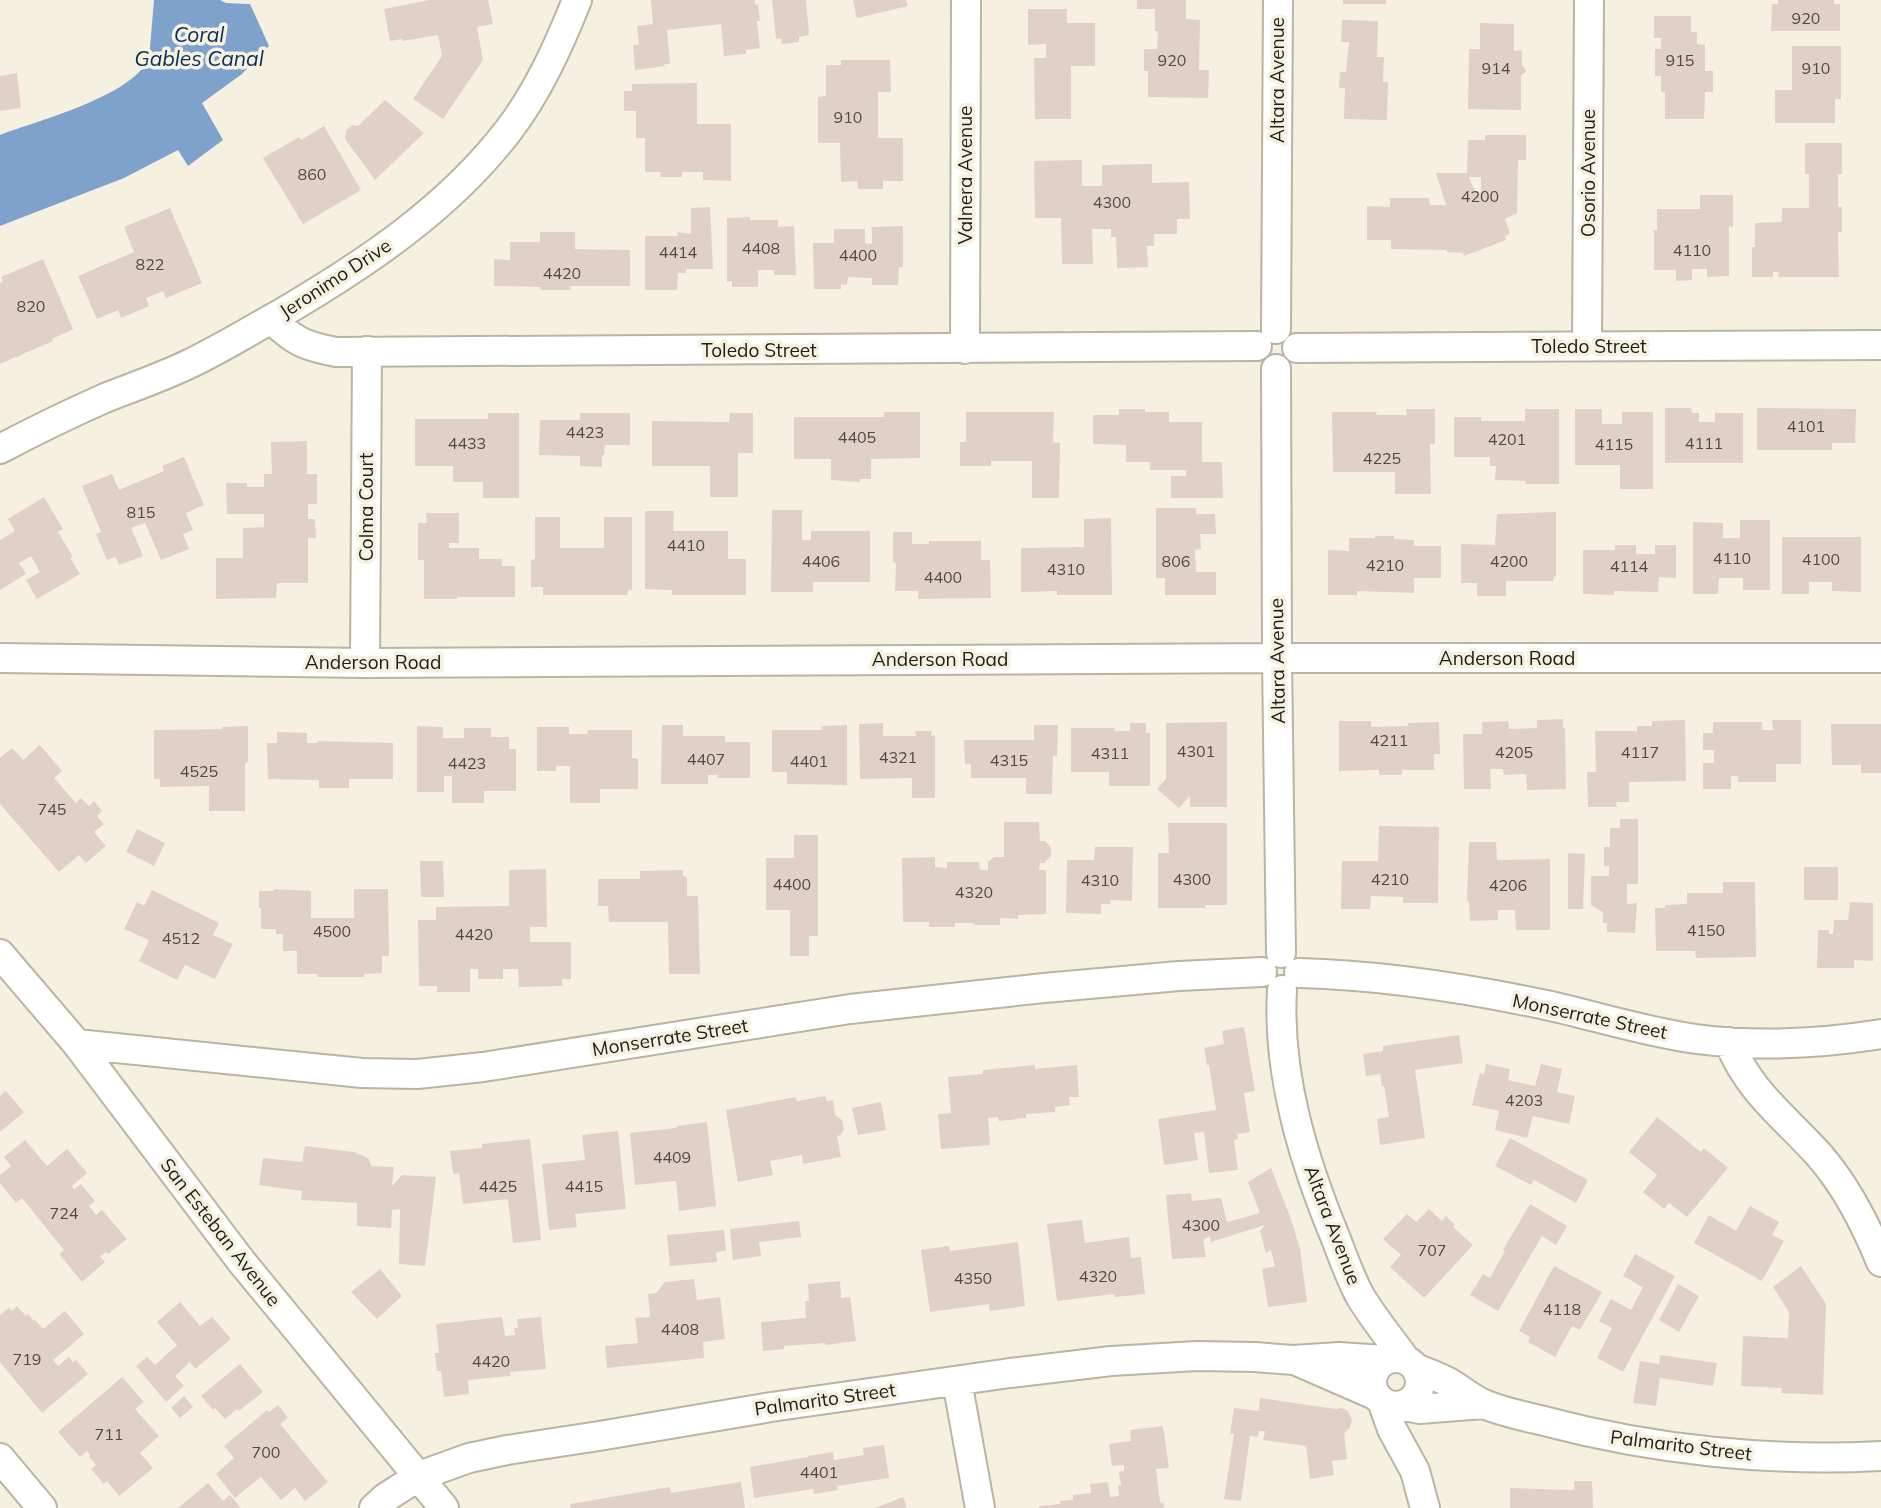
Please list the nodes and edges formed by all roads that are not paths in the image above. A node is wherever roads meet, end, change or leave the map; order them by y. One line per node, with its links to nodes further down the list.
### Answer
1 (578, 0): 5 (street, Jeronimo Drive)
2 (966, 0): 10 (street, Valnera Avenue)
3 (1278, 0): 6 (street, Altara Avenue)
4 (1589, 0): 8 (street, Osorio Avenue)
5 (271, 319): 11 (street, Toledo Street); 13 (street, Jeronimo Drive)
6 (1266, 338): 9 (street); 10 (street, Toledo Street); 12 (street)
7 (1881, 345): 8 (street, Toledo Street)
8 (1587, 346): 9 (street, Toledo Street)
9 (1297, 348): 12 (street)
10 (965, 349): 11 (street, Toledo Street)
11 (367, 351): 17 (street, Colma Court)
12 (1276, 369): 15 (street, Altara Avenue)
13 (0, 449)
14 (0, 658): 17 (street, Anderson Road)
15 (1277, 658): 16 (street, Anderson Road); 17 (street, Anderson Road); 19 (street, Altara Avenue)
16 (1881, 658)
17 (365, 663)
18 (0, 954): 22 (street, San Esteban Avenue)
19 (1281, 972): 21 (street, Monserrate Street); 22 (street, Monserrate Street); 24 (street, Altara Avenue)
20 (1881, 1034): 21 (street, Monserrate Street)
21 (1729, 1042): 23 (street)
22 (77, 1044): 32 (street, San Esteban Avenue)
23 (1881, 1262)
24 (1359, 1293): 27 (street, Altara Avenue); 27 (street, Altara Avenue)
25 (1293, 1360): 26 (street, Palmarito Street); 27 (street, Palmarito Street); 27 (street, Palmarito Street)
26 (957, 1381): 32 (street, Palmarito Street); 36 (street)
27 (1394, 1382): 28 (street, Palmarito Street); 28 (street, Palmarito Street); 31 (street, Altara Avenue); 31 (street, Altara Avenue)
28 (1484, 1404): 29 (street, Palmarito Street)
29 (1881, 1456)
30 (0, 1458): 33 (street)
31 (1415, 1471): 37 (street, Altara Avenue)
32 (419, 1476): 34 (street, Palmarito Street); 35 (street, San Esteban Avenue)
33 (42, 1508)
34 (374, 1508)
35 (444, 1508)
36 (980, 1508)
37 (1425, 1508)

